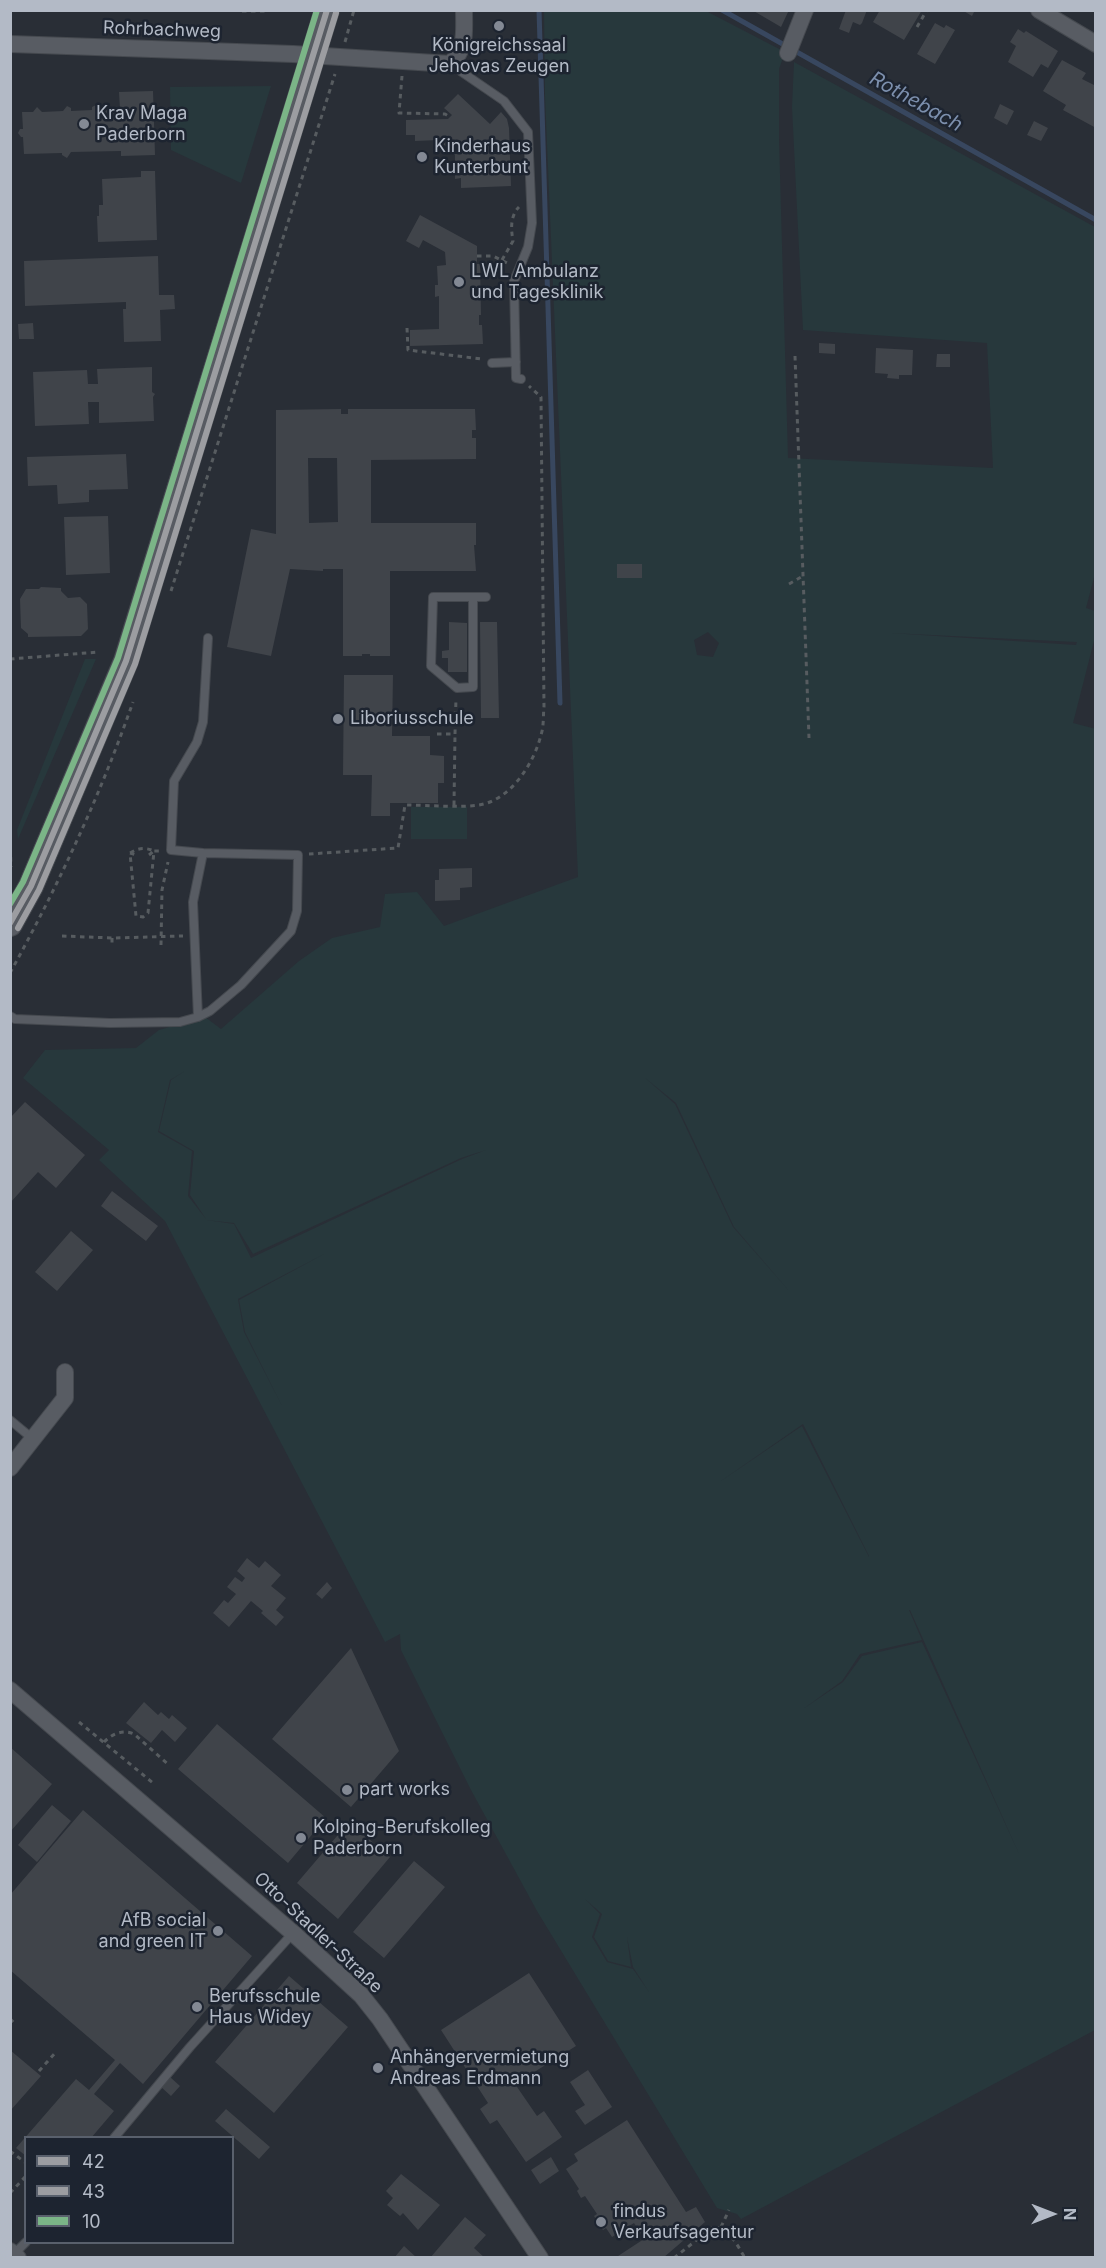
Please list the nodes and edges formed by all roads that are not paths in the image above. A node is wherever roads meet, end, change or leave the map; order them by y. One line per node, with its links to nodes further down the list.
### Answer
1 (327, 10): 8 (street)
2 (464, 10): 9 (street)
3 (805, 10): 7 (street)
4 (1039, 10): 6 (street)
5 (10, 44): 8 (street, Rohrbachweg)
6 (1095, 44)
7 (790, 48)
8 (312, 56): 9 (street, Rohrbachweg); 17 (street)
9 (450, 64): 10 (lane)
10 (516, 362): 11 (lane); 12 (lane)
11 (492, 363)
12 (521, 379)
13 (473, 597): 13 (lane); 14 (lane)
14 (486, 597)
15 (208, 638): 16 (lane)
16 (203, 854): 19 (lane); 19 (lane)
17 (10, 924)
18 (10, 1017): 19 (lane)
19 (198, 1017)
20 (65, 1372): 22 (street)
21 (10, 1420): 22 (lane)
22 (33, 1439): 23 (street)
23 (10, 1468)
24 (10, 1689): 25 (street, Otto-Stadler-Straße)
25 (293, 1933): 26 (lane); 27 (street, Otto-Stadler-Straße)
26 (116, 2136)
27 (540, 2258)

